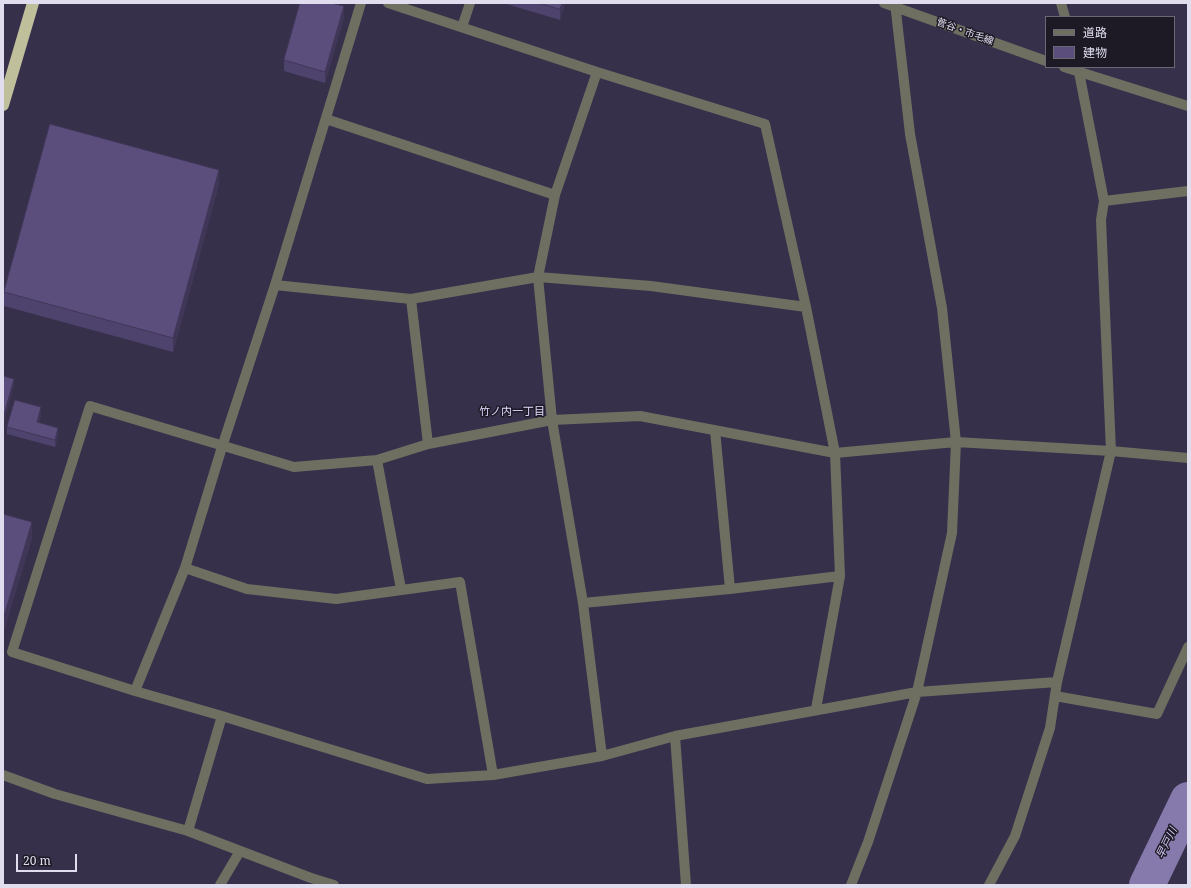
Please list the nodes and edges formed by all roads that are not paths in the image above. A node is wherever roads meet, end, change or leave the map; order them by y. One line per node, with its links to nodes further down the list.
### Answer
1 (33, 3): 14 (highway)
2 (361, 3): 16 (street)
3 (388, 3): 9 (street)
4 (470, 3): 9 (street)
5 (884, 3): 7 (street, 菅谷・市毛線)
6 (1061, 3): 8 (street)
7 (895, 5): 10 (street, 菅谷・市毛線); 26 (street)
8 (1064, 16)
9 (462, 27): 13 (street)
10 (1045, 61)
11 (1069, 68): 12 (street)
12 (1079, 70): 15 (street); 19 (street)
13 (597, 72): 18 (street); 23 (street)
14 (3, 105)
15 (1188, 106)
16 (326, 119): 18 (street); 21 (street)
17 (1188, 191): 19 (street)
18 (555, 195): 20 (street)
19 (1104, 201): 29 (street)
20 (538, 277): 22 (street); 23 (street); 24 (street)
21 (275, 285): 22 (street); 28 (street)
22 (411, 299): 27 (street)
23 (806, 307): 30 (street)
24 (552, 420): 25 (street); 27 (street); 37 (street)
25 (715, 430): 30 (street); 36 (street)
26 (956, 442): 29 (street); 30 (street); 41 (street)
27 (428, 444): 32 (street)
28 (222, 447): 32 (street); 33 (street); 40 (street)
29 (1111, 451): 31 (street); 39 (street)
30 (835, 453): 34 (street)
31 (1188, 458)
32 (377, 460): 35 (street)
33 (185, 568): 35 (street); 40 (street)
34 (840, 576): 36 (street); 43 (street)
35 (401, 589): 48 (street)
36 (730, 589): 37 (street)
37 (583, 603): 46 (street)
38 (1188, 647): 42 (street)
39 (1057, 682): 41 (street); 42 (street)
40 (135, 691): 44 (street)
41 (917, 692): 43 (street); 55 (street)
42 (1055, 696): 56 (street)
43 (816, 709): 45 (street)
44 (222, 716): 48 (street); 49 (street)
45 (675, 736): 46 (street); 54 (street)
46 (602, 756): 48 (street)
47 (3, 775): 49 (street)
48 (493, 775)
49 (188, 831): 50 (street)
50 (240, 851): 51 (street); 52 (street)
51 (310, 882): 53 (street)
52 (220, 885)
53 (334, 885)
54 (686, 885)
55 (851, 885)
56 (989, 885)

